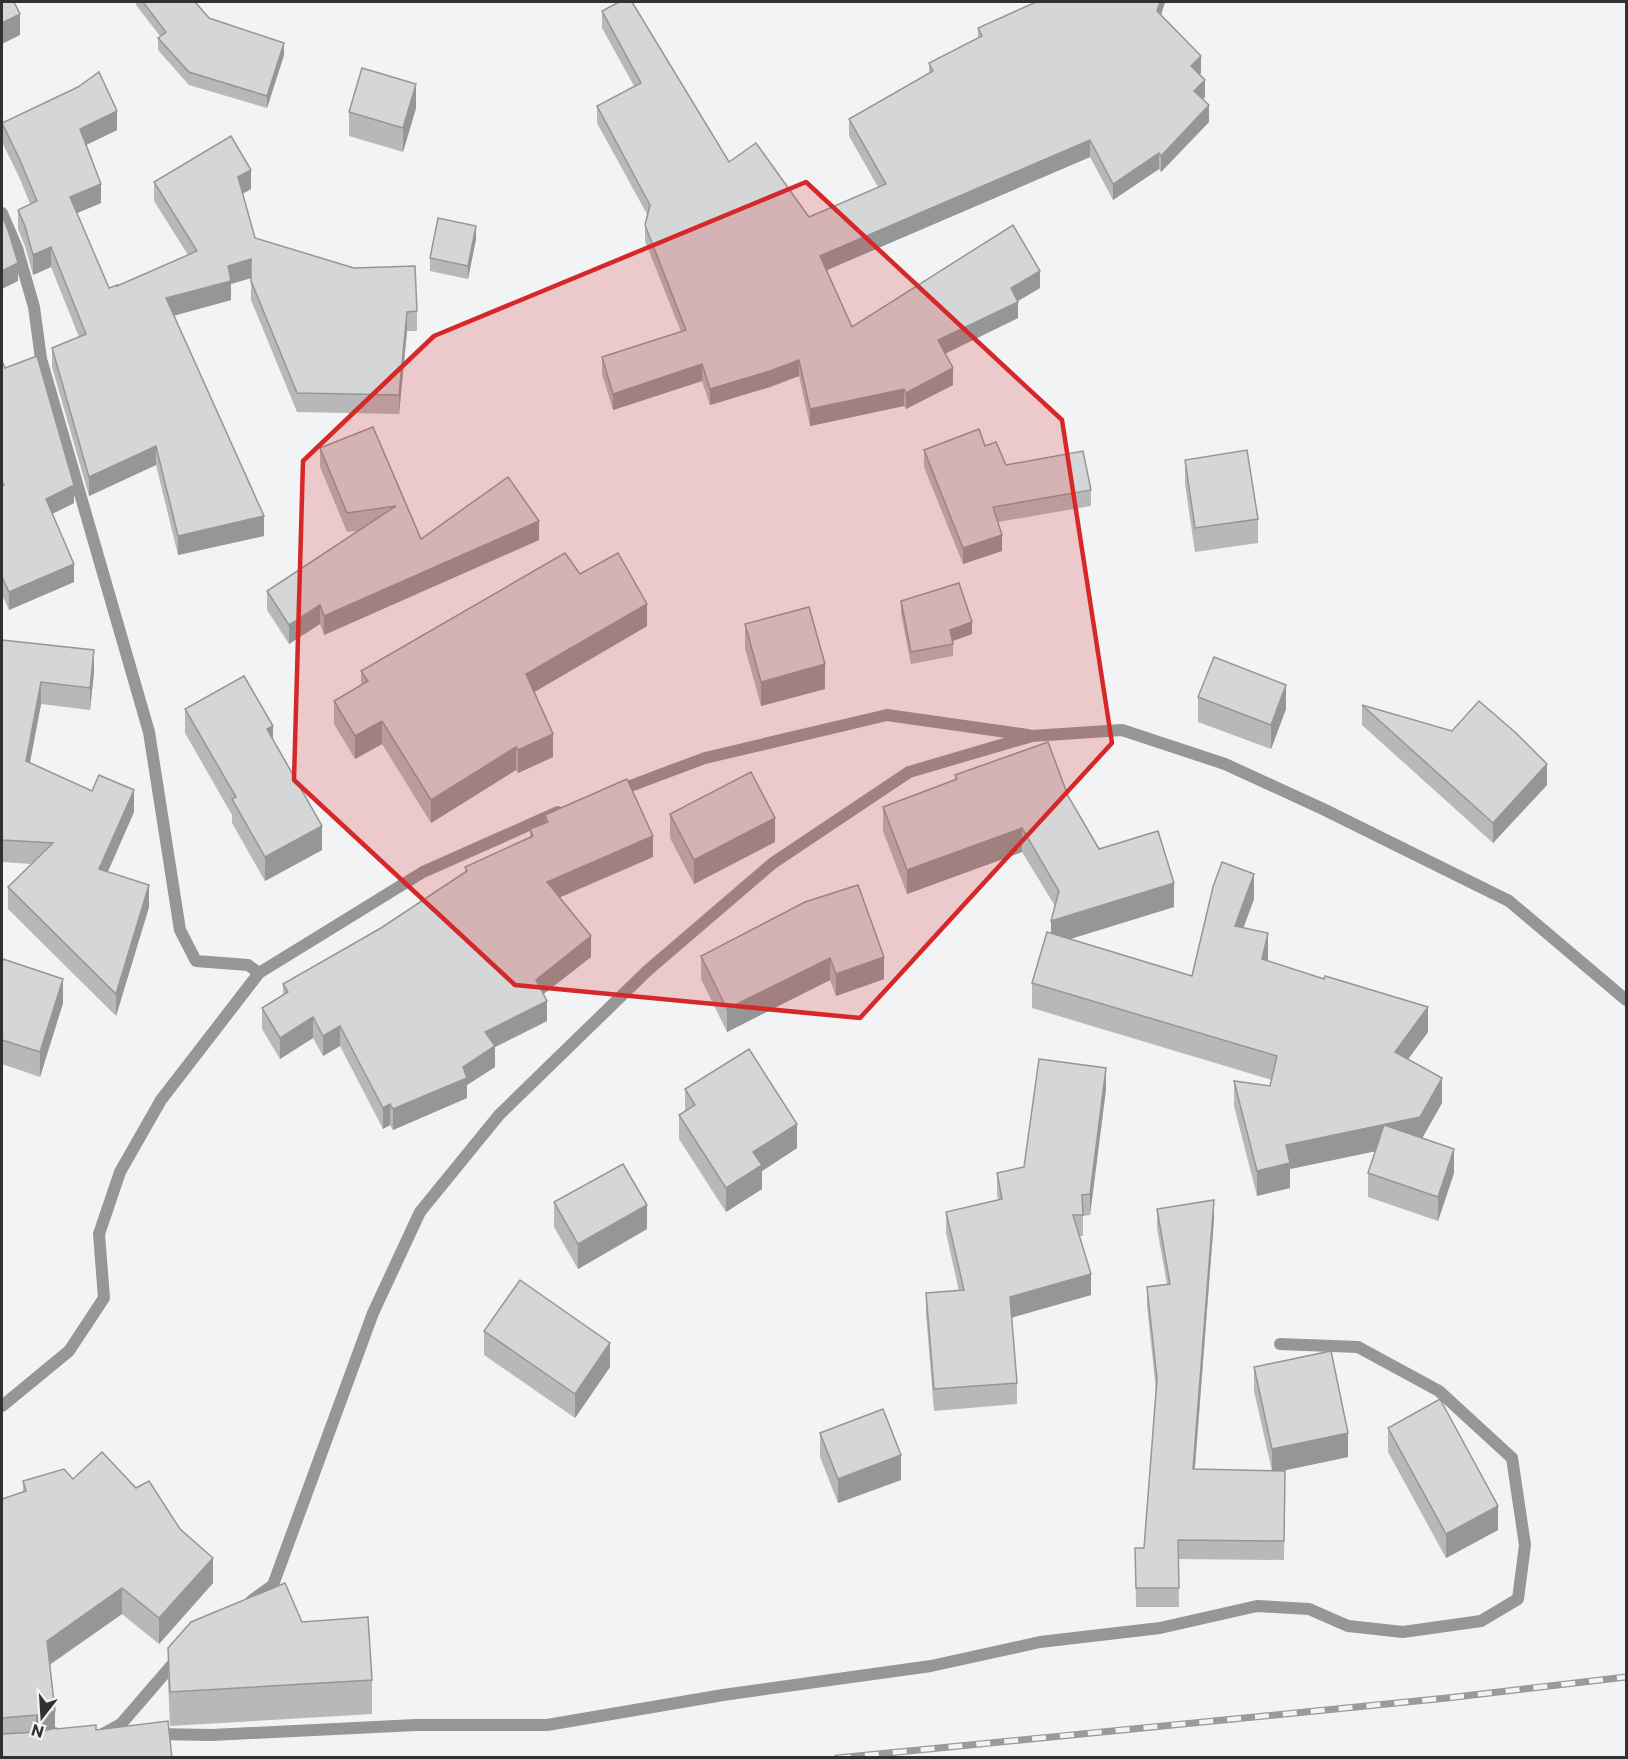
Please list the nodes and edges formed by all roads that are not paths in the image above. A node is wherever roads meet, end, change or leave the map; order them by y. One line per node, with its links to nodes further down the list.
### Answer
1 (2, 213): 5 (street)
2 (1032, 736): 3 (street); 6 (street); 9 (street)
3 (600, 797)
4 (569, 808): 5 (street)
5 (259, 973): 8 (street)
6 (1626, 1000)
7 (1280, 1344): 10 (street)
8 (2, 1406)
9 (238, 1611)
10 (185, 1650)

